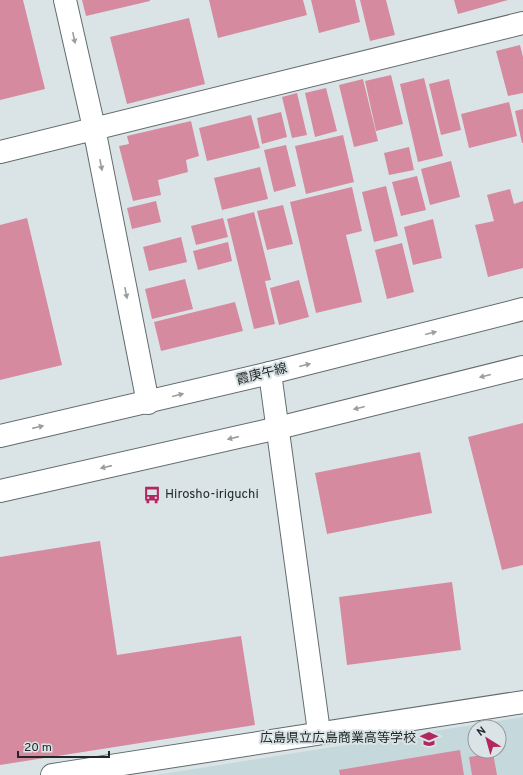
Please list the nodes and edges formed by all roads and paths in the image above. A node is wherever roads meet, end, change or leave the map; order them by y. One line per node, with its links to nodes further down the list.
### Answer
1 (65, 0): 3 (street, one-way to 3)
2 (523, 23): 3 (street)
3 (94, 128): 4 (street); 8 (street, one-way to 8)
4 (0, 152)
5 (523, 309): 7 (street, 霞庚午線, one-way to 5)
6 (523, 367): 9 (street, one-way to 9)
7 (270, 373): 8 (street, 霞庚午線, one-way to 7); 9 (street)
8 (148, 403): 10 (street, 霞庚午線, one-way to 8)
9 (278, 428): 11 (street, one-way to 11); 13 (street)
10 (0, 436)
11 (0, 491)
12 (523, 702): 13 (street)
13 (318, 732): 14 (street)
14 (52, 775)

